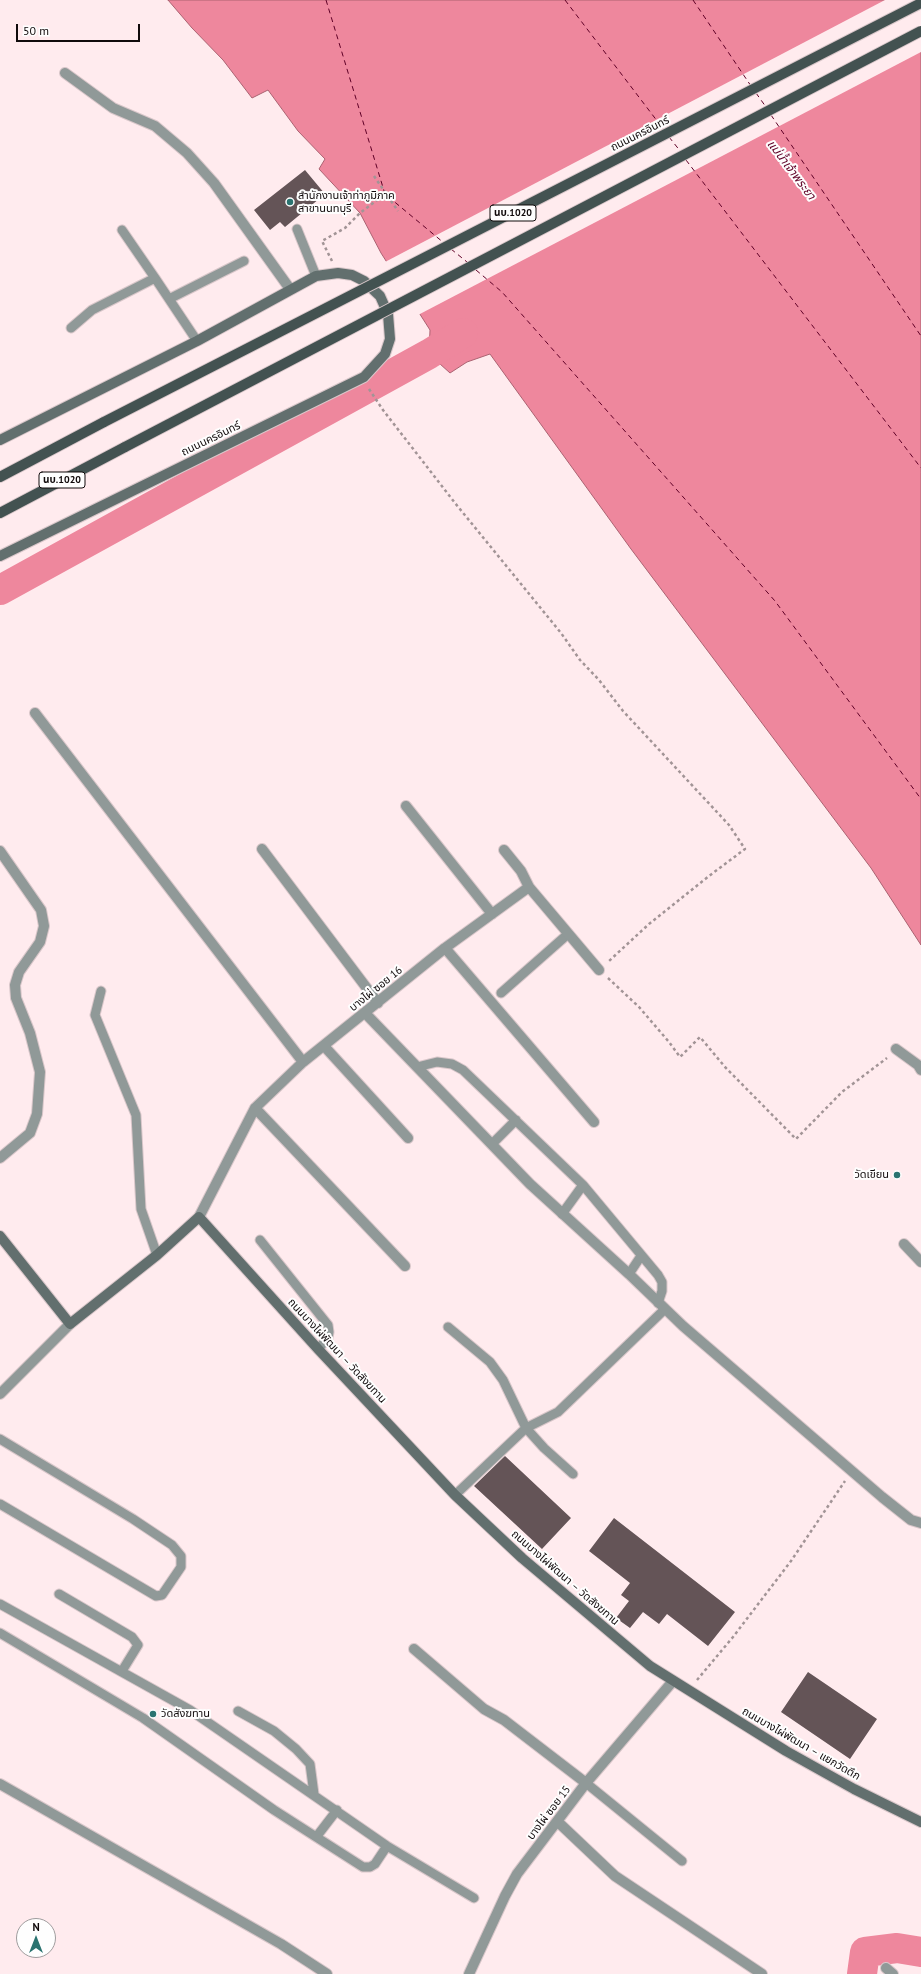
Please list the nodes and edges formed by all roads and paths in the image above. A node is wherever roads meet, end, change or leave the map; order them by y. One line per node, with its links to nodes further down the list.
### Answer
1 (921, 3): 19 (main road, ถนนนครอินทร์ / นบ.1020, bridge)
2 (921, 31): 20 (main road, นบ.1020, bridge)
3 (65, 73): 13 (street)
4 (374, 176): 5 (path)
5 (386, 194): 6 (path); 10 (path)
6 (398, 211)
7 (297, 229): 11 (lane)
8 (122, 230): 12 (lane)
9 (244, 261): 14 (lane)
10 (338, 273): 11 (street, ถนนนครอินทร์); 21 (street, ถนนนครอินทร์)
11 (316, 276): 13 (street, ถนนนครอินทร์)
12 (155, 278): 14 (lane); 15 (lane)
13 (290, 289): 16 (street, ถนนนครอินทร์)
14 (169, 299): 16 (lane)
15 (71, 328)
16 (197, 341): 18 (street, ถนนนครอินทร์)
17 (366, 384): 31 (path)
18 (0, 440)
19 (0, 477)
20 (0, 513)
21 (0, 556)
22 (34, 713): 39 (street)
23 (406, 806): 28 (street)
24 (262, 849): 34 (street)
25 (504, 850): 27 (street)
26 (0, 851): 47 (street)
27 (529, 887): 28 (street, บางไผ่ ซอย 16); 29 (street)
28 (492, 914): 30 (street, บางไผ่ ซอย 16)
29 (568, 934): 31 (street); 33 (lane)
30 (445, 948): 34 (street, บางไผ่ ซอย 16); 44 (street)
31 (599, 970): 38 (path)
32 (101, 991): 54 (lane)
33 (501, 993)
34 (378, 1003): 35 (street, บางไผ่ ซอย 16)
35 (365, 1013): 36 (street, บางไผ่ ซอย 16); 40 (street)
36 (324, 1046): 39 (street, บางไผ่ ซอย 16); 45 (street)
37 (896, 1049): 41 (street)
38 (888, 1058)
39 (303, 1062): 42 (street, บางไผ่ ซอย 16)
40 (418, 1067): 43 (lane); 46 (street)
41 (921, 1070)
42 (255, 1108): 50 (street, บางไผ่ ซอย 16); 57 (street)
43 (516, 1120): 46 (lane); 48 (lane)
44 (594, 1122)
45 (408, 1138)
46 (492, 1144): 49 (street)
47 (0, 1158)
48 (583, 1185): 49 (lane); 55 (lane)
49 (562, 1214): 58 (street)
50 (199, 1216): 54 (street); 62 (street, ถนนบางไผ่พัฒนา – วัดสังฆทาน)
51 (0, 1236): 60 (street)
52 (260, 1240): 62 (lane)
53 (904, 1244): 56 (street)
54 (157, 1255): 60 (street)
55 (641, 1256): 58 (lane); 59 (lane)
56 (921, 1262)
57 (405, 1266)
58 (629, 1274): 59 (street)
59 (661, 1306): 64 (lane); 66 (street)
60 (70, 1324): 63 (street)
61 (448, 1327): 64 (lane)
62 (318, 1349): 68 (street, ถนนบางไผ่พัฒนา – วัดสังฆทาน)
63 (0, 1394)
64 (526, 1428): 67 (lane); 68 (lane)
65 (0, 1439): 69 (lane)
66 (852, 1470): 70 (street); 77 (path)
67 (573, 1474)
68 (455, 1495): 76 (street, ถนนบางไผ่พัฒนา – วัดสังฆทาน)
69 (0, 1504)
70 (921, 1523)
71 (59, 1594): 75 (lane)
72 (0, 1604): 75 (lane)
73 (0, 1633): 85 (lane)
74 (414, 1649): 79 (street)
75 (122, 1671): 81 (lane)
76 (673, 1681): 77 (street, ถนนบางไผ่พัฒนา – แยกวัดตึก); 79 (street, บางไผ่ ซอย 15)
77 (688, 1692): 84 (street, ถนนบางไผ่พัฒนา – แยกวัดตึก)
78 (238, 1711): 81 (lane)
79 (586, 1783): 83 (street, บางไผ่ ซอย 15); 87 (lane)
80 (0, 1784): 89 (street)
81 (314, 1794): 82 (lane)
82 (337, 1810): 85 (lane); 86 (lane)
83 (558, 1822): 90 (street, บางไผ่ ซอย 15); 91 (street)
84 (921, 1822)
85 (317, 1836): 86 (lane)
86 (387, 1846): 88 (lane)
87 (682, 1861)
88 (474, 1898)
89 (327, 1974)
90 (469, 1974)
91 (762, 1974)

